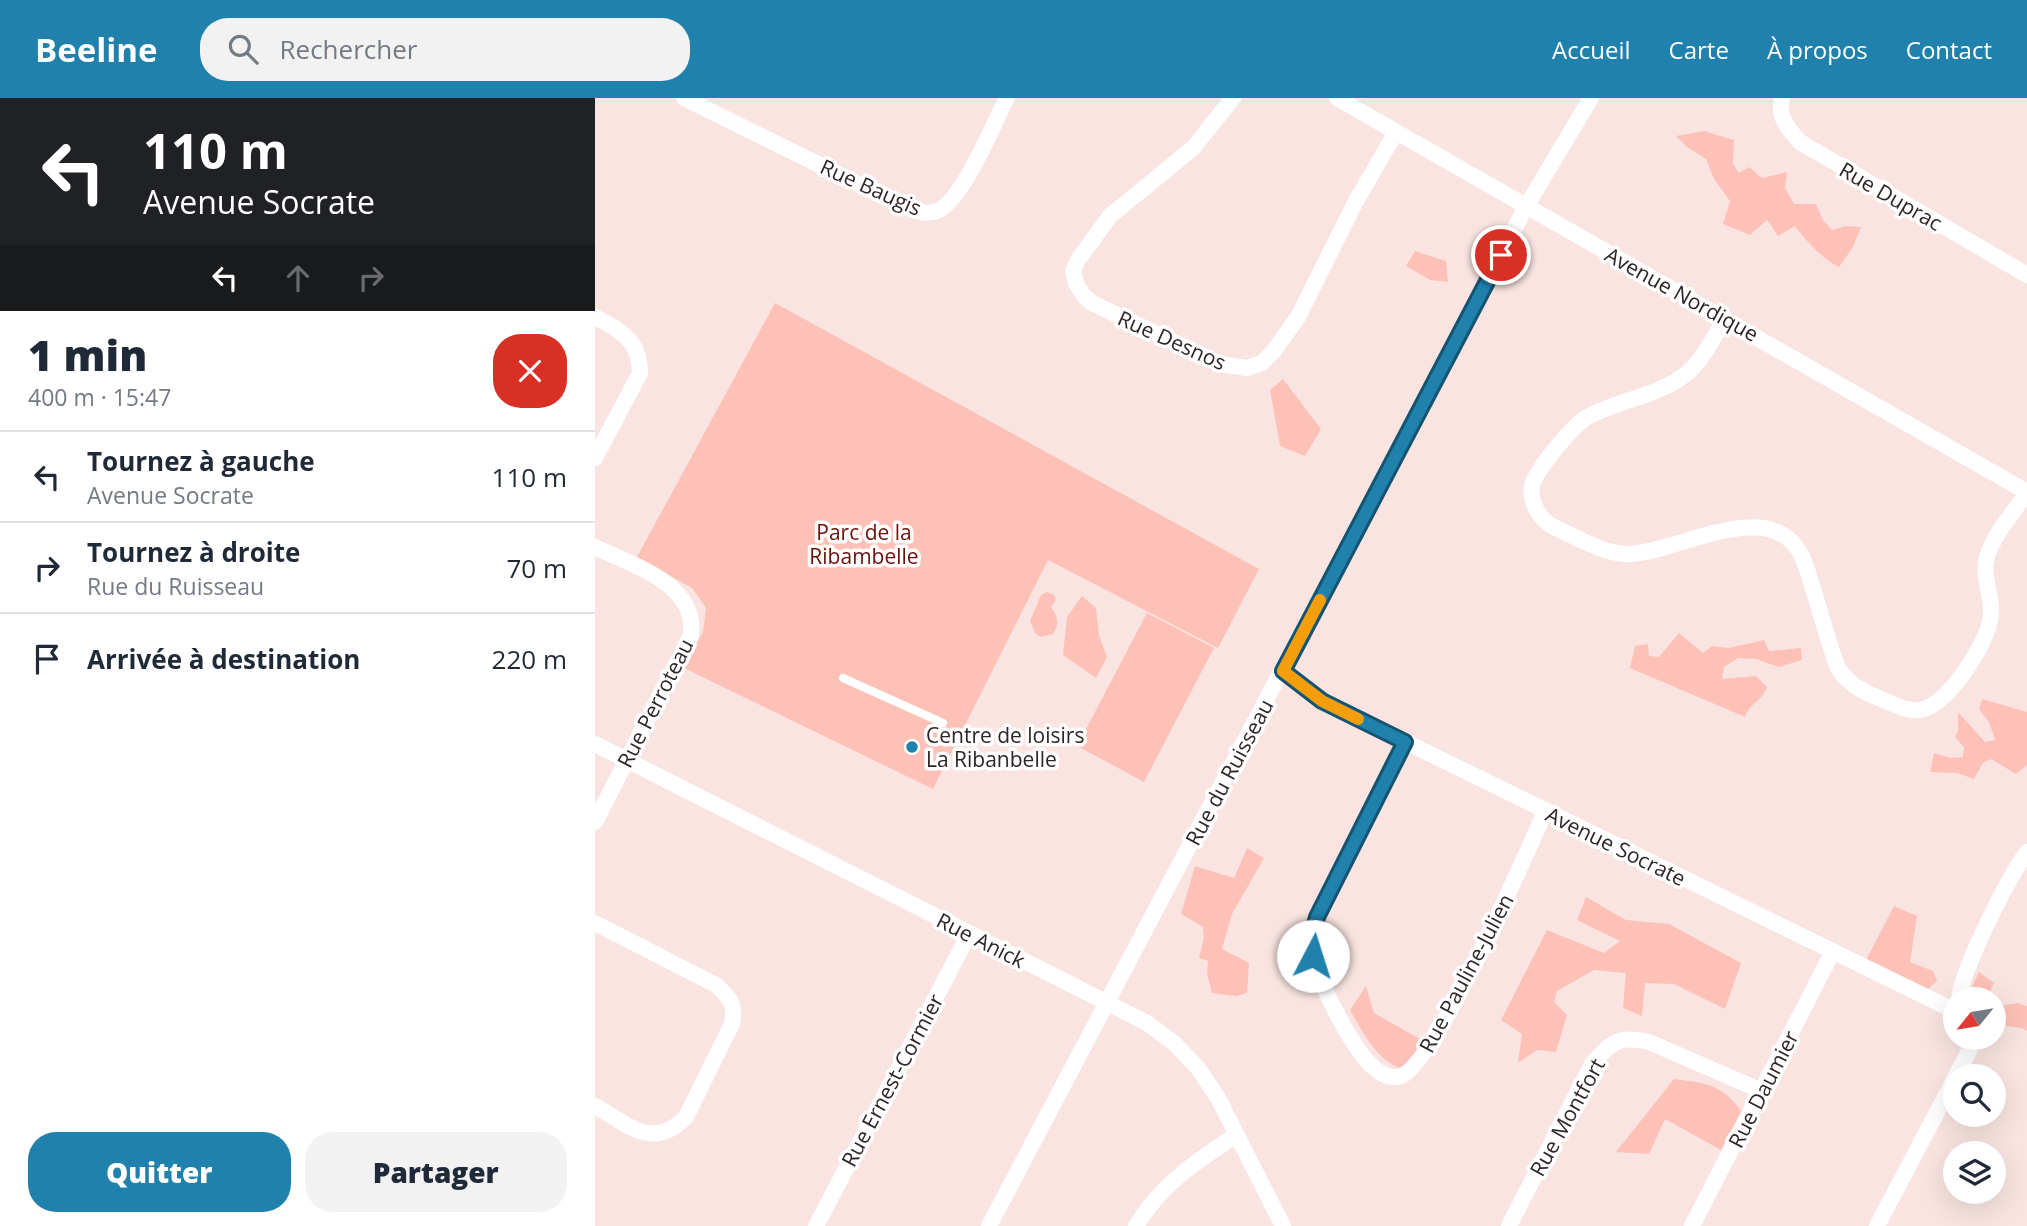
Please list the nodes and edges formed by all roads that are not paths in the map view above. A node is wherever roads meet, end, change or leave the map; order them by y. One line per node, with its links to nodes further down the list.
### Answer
1 (684, 98): 2 (street, Rue Baugis)
2 (1007, 98)
3 (1233, 98): 7 (street, Rue Desnos)
4 (1337, 98): 7 (street, Avenue Nordique)
5 (1591, 98): 8 (street, Rue du Ruisseau)
6 (1782, 98): 9 (street, Rue Duprac)
7 (1396, 132): 8 (street, Avenue Nordique)
8 (1526, 207): 11 (street, Avenue Nordique); 15 (street, Rue du Ruisseau)
9 (2027, 275)
10 (595, 317): 12 (street)
11 (1725, 318): 13 (street, Avenue Nordique); 13 (street)
12 (595, 458)
13 (2027, 492)
14 (595, 547): 20 (street, Rue Perroteau)
15 (1283, 671): 18 (street, Avenue Socrate); 28 (street, Rue du Ruisseau)
16 (843, 678): 17 (lane)
17 (943, 723)
18 (1405, 742): 21 (street, Avenue Socrate); 21 (street, Rue Pauline-Julien)
19 (595, 744): 20 (street, Rue Anick)
20 (627, 760): 22 (street, Rue Perroteau); 25 (street, Rue Anick)
21 (1545, 812): 26 (street, Avenue Socrate)
22 (595, 822)
23 (2027, 852): 27 (street)
24 (595, 923): 32 (street)
25 (969, 934): 28 (street, Rue Anick); 34 (street, Rue Ernest-Cormier)
26 (1833, 951): 29 (street, Avenue Socrate); 30 (street, Rue Daumier)
27 (1961, 987)
28 (1107, 1004): 33 (street, Rue Anick); 35 (street, Rue du Ruisseau)
29 (1943, 1005)
30 (1762, 1091): 38 (street, Rue Montfort); 39 (street, Rue Daumier)
31 (1943, 1100): 40 (street)
32 (595, 1106)
33 (1236, 1135): 36 (street); 37 (street, Rue Anick)
34 (816, 1226)
35 (989, 1226)
36 (1136, 1226)
37 (1283, 1226)
38 (1509, 1226)
39 (1692, 1226)
40 (1877, 1226)

